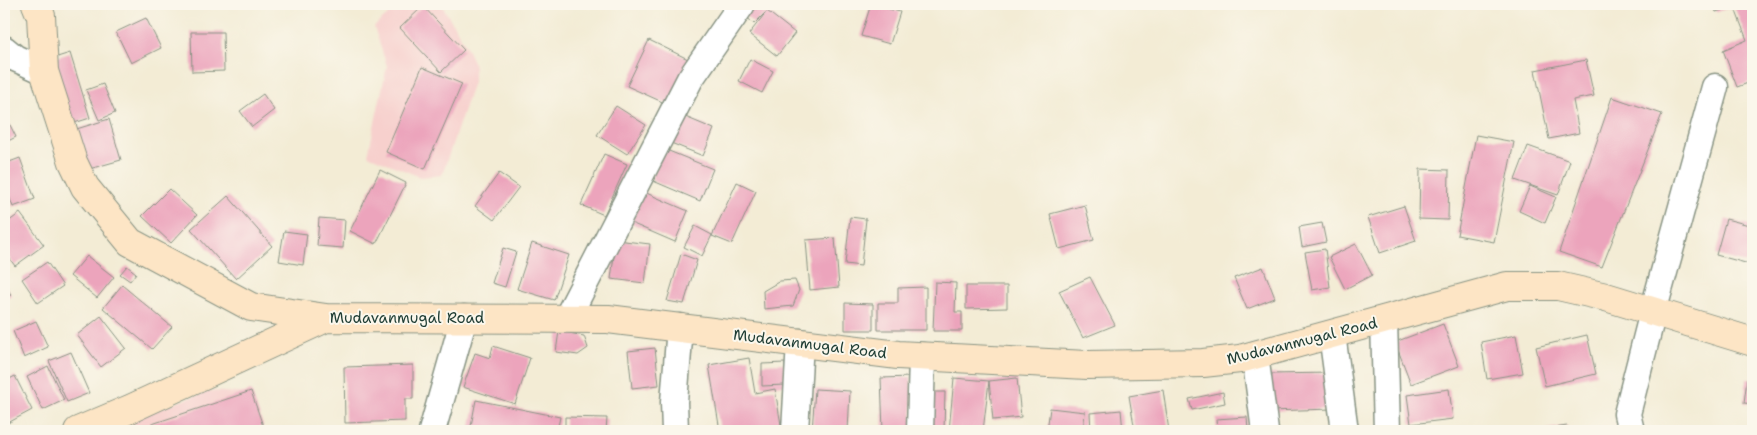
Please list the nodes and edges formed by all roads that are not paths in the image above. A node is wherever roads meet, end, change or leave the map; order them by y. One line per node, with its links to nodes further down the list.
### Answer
1 (36, 4): 4 (street, Mudavanmugal Road)
2 (742, 4): 9 (street)
3 (4, 49): 4 (street)
4 (44, 71): 7 (street, Mudavanmugal Road)
5 (1715, 87): 6 (street)
6 (1653, 312): 10 (street, Mudavanmugal Road); 14 (street, Mudavanmugal Road); 25 (street)
7 (326, 318): 8 (street, Mudavanmugal Road); 17 (street)
8 (464, 318): 9 (street, Mudavanmugal Road); 18 (street)
9 (567, 318): 11 (street, Mudavanmugal Road)
10 (1384, 320): 12 (street, Mudavanmugal Road); 24 (street)
11 (680, 327): 13 (street, Mudavanmugal Road); 19 (street)
12 (1332, 334): 15 (street, Mudavanmugal Road); 23 (street)
13 (800, 342): 16 (street, Mudavanmugal Road); 20 (street)
14 (1753, 342)
15 (1255, 355): 16 (street, Mudavanmugal Road); 22 (street)
16 (922, 356): 21 (street)
17 (78, 431)
18 (432, 431)
19 (675, 431)
20 (795, 431)
21 (920, 431)
22 (1265, 431)
23 (1345, 431)
24 (1387, 431)
25 (1631, 431)

